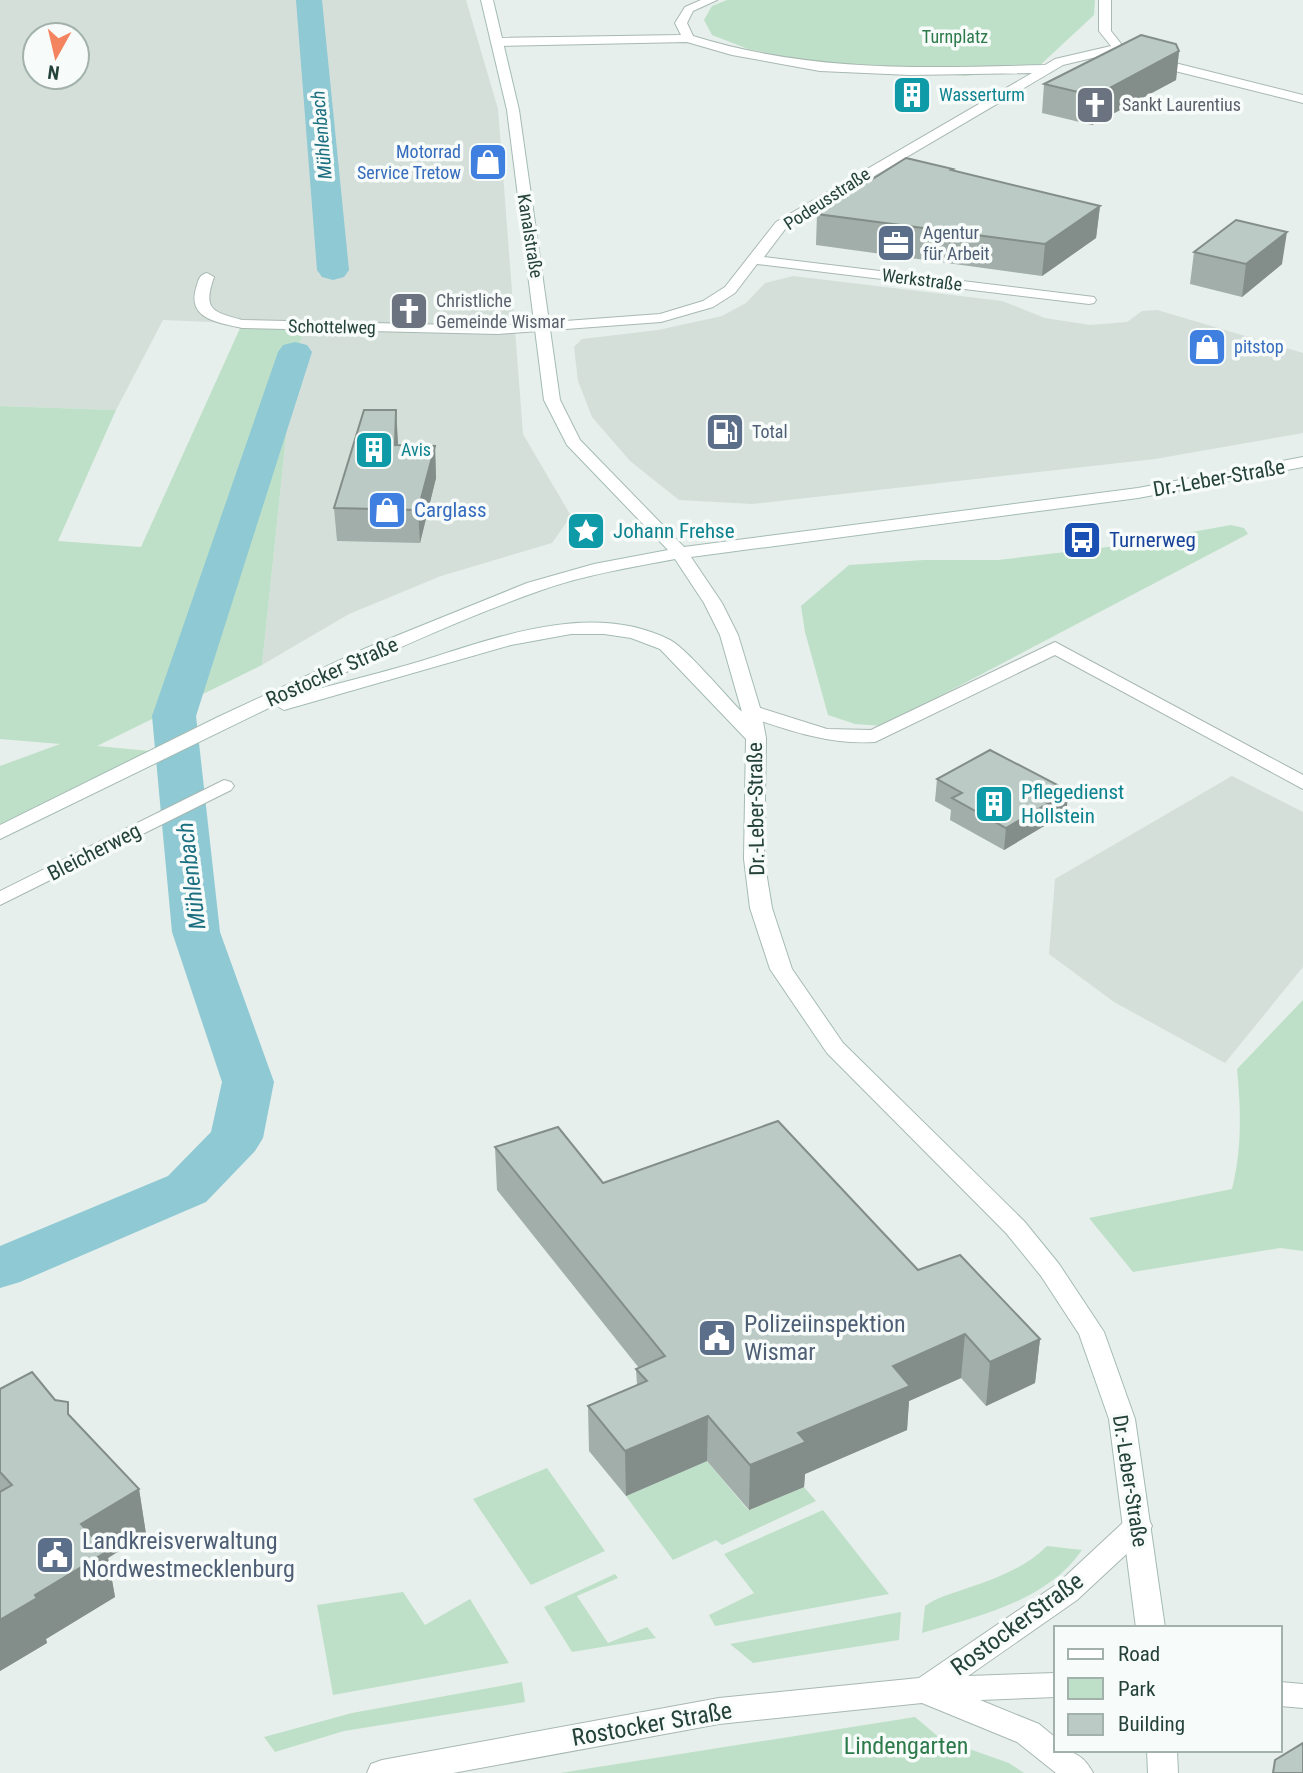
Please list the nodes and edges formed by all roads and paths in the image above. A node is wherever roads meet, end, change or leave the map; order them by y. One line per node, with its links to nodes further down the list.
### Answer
1 (487, 0): 5 (street, Kanalstraße)
2 (711, 0): 4 (street)
3 (1105, 0): 6 (street)
4 (688, 38): 5 (street); 7 (street)
5 (498, 42): 12 (street, Kanalstraße)
6 (1118, 48): 7 (street, Podeusstraße); 8 (street)
7 (1048, 69): 9 (street, Podeusstraße)
8 (1303, 99)
9 (756, 260): 11 (street, Werkstraße); 12 (street, Podeusstraße)
10 (207, 277): 12 (street, Schottelweg)
11 (1089, 300)
12 (540, 327): 14 (street, Kanalstraße)
13 (1303, 462): 14 (street, Dr.-Leber-Straße)
14 (680, 553): 15 (street, Dr.-Leber-Straße); 16 (street, Rostocker Straße)
15 (751, 711): 17 (street, Dr.-Leber-Straße); 18 (street)
16 (225, 721): 17 (street); 20 (street, Rostocker Straße)
17 (756, 738): 22 (street, Dr.-Leber-Straße)
18 (1303, 783)
19 (225, 786): 21 (street, Bleicherweg)
20 (0, 833)
21 (0, 899)
22 (1138, 1526): 23 (street, Dr.-Leber-Straße); 25 (street, RostockerStraße)
23 (1152, 1626)
24 (1054, 1685): 25 (street, Rostocker Straße)
25 (925, 1690): 29 (street, Rostocker Straße); 30 (street, Rostocker Straße)
26 (1282, 1694): 27 (street)
27 (1303, 1696)
28 (1162, 1752): 31 (street)
29 (382, 1773)
30 (1079, 1773)
31 (1163, 1773)

